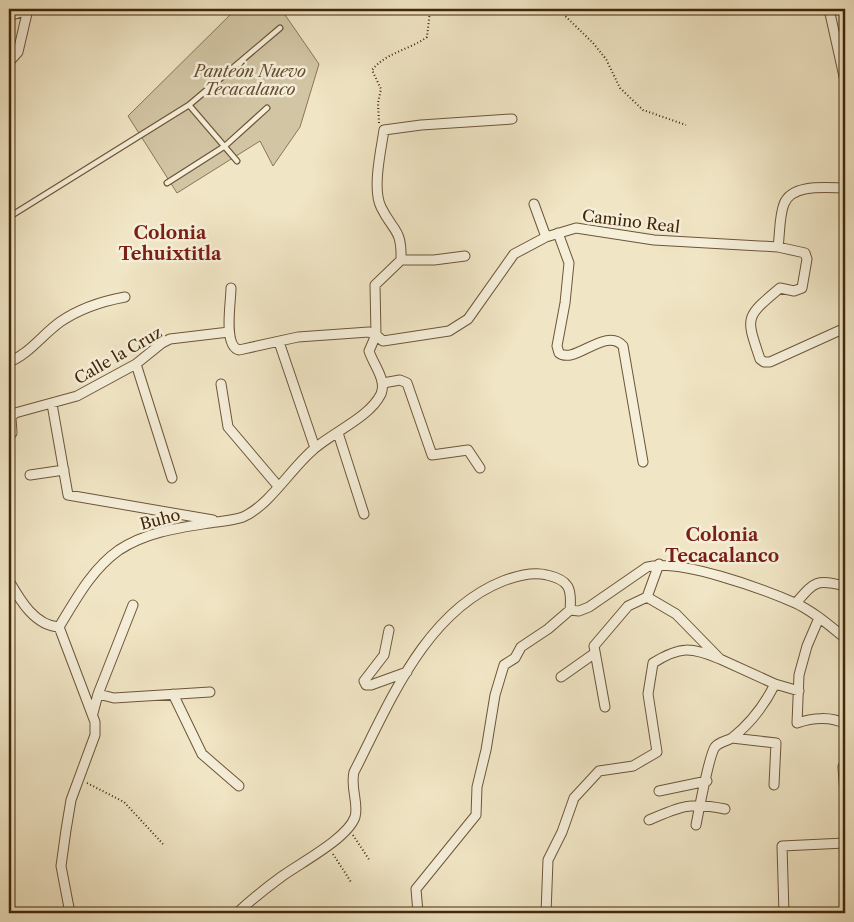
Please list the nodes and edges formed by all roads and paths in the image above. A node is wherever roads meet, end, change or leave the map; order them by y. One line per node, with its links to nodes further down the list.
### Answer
1 (28, 9): 5 (street); 7 (street)
2 (434, 9): 13 (path)
3 (558, 9): 12 (path)
4 (829, 9): 8 (street)
5 (9, 16)
6 (280, 28): 9 (lane)
7 (9, 62)
8 (845, 81)
9 (189, 105): 14 (lane); 19 (lane)
10 (267, 108): 14 (lane)
11 (512, 119): 13 (street)
12 (686, 125)
13 (384, 130): 24 (street)
14 (225, 146): 15 (lane); 16 (lane)
15 (237, 162)
16 (168, 183)
17 (845, 188): 22 (street)
18 (534, 204): 21 (street)
19 (9, 217)
20 (558, 233): 21 (street, Camino Real); 22 (street, Camino Real); 39 (street)
21 (546, 237): 29 (street, Camino Real)
22 (778, 247): 27 (street, Camino Real)
23 (466, 256): 24 (street)
24 (401, 260): 29 (street)
25 (231, 288): 28 (street)
26 (125, 297): 31 (street)
27 (845, 328)
28 (229, 332): 30 (street); 32 (street, Calle la Cruz)
29 (376, 335): 30 (street); 34 (street)
30 (279, 342): 38 (street)
31 (9, 362)
32 (136, 364): 35 (street, Calle la Cruz); 43 (street)
33 (221, 384): 44 (street)
34 (382, 384): 37 (street, Buho); 40 (street)
35 (52, 404): 36 (street, Calle la Cruz); 41 (street)
36 (12, 433)
37 (338, 433): 38 (street, Buho); 45 (street)
38 (315, 448): 44 (street, Buho)
39 (643, 462)
40 (480, 468)
41 (64, 470): 42 (street); 46 (street)
42 (30, 475)
43 (172, 478)
44 (278, 486): 46 (street, Buho)
45 (364, 514)
46 (220, 521): 56 (street, Buho)
47 (658, 564): 51 (street); 52 (street); 54 (street)
48 (9, 581): 50 (street)
49 (845, 586): 52 (street)
50 (12, 593): 56 (street)
51 (647, 597): 59 (street); 60 (street)
52 (796, 603): 55 (street)
53 (133, 605): 66 (street)
54 (570, 610): 61 (street); 91 (street)
55 (819, 618): 58 (street); 64 (street)
56 (59, 627): 69 (street)
57 (389, 630): 61 (street)
58 (845, 638)
59 (595, 653): 62 (street); 68 (street)
60 (720, 659): 63 (street); 92 (street)
61 (407, 672): 83 (street)
62 (561, 677)
63 (774, 684): 64 (street); 71 (street)
64 (798, 691): 70 (street)
65 (210, 692): 67 (street)
66 (98, 694): 67 (street); 69 (street)
67 (173, 694): 76 (street)
68 (605, 707)
69 (94, 713): 73 (street)
70 (845, 724)
71 (732, 738): 74 (street); 75 (street)
72 (845, 766): 78 (street)
73 (78, 779): 85 (path); 89 (street)
74 (707, 781): 77 (street); 79 (street)
75 (774, 785)
76 (239, 786)
77 (658, 790)
78 (845, 794)
79 (701, 804): 80 (street); 81 (street); 82 (street)
80 (725, 808)
81 (649, 820)
82 (696, 825)
83 (347, 827): 86 (street); 87 (path)
84 (845, 843): 93 (street)
85 (163, 844)
86 (327, 846): 88 (path); 90 (street)
87 (370, 861)
88 (351, 882)
89 (70, 913)
90 (237, 913)
91 (418, 913)
92 (546, 913)
93 (784, 913)

